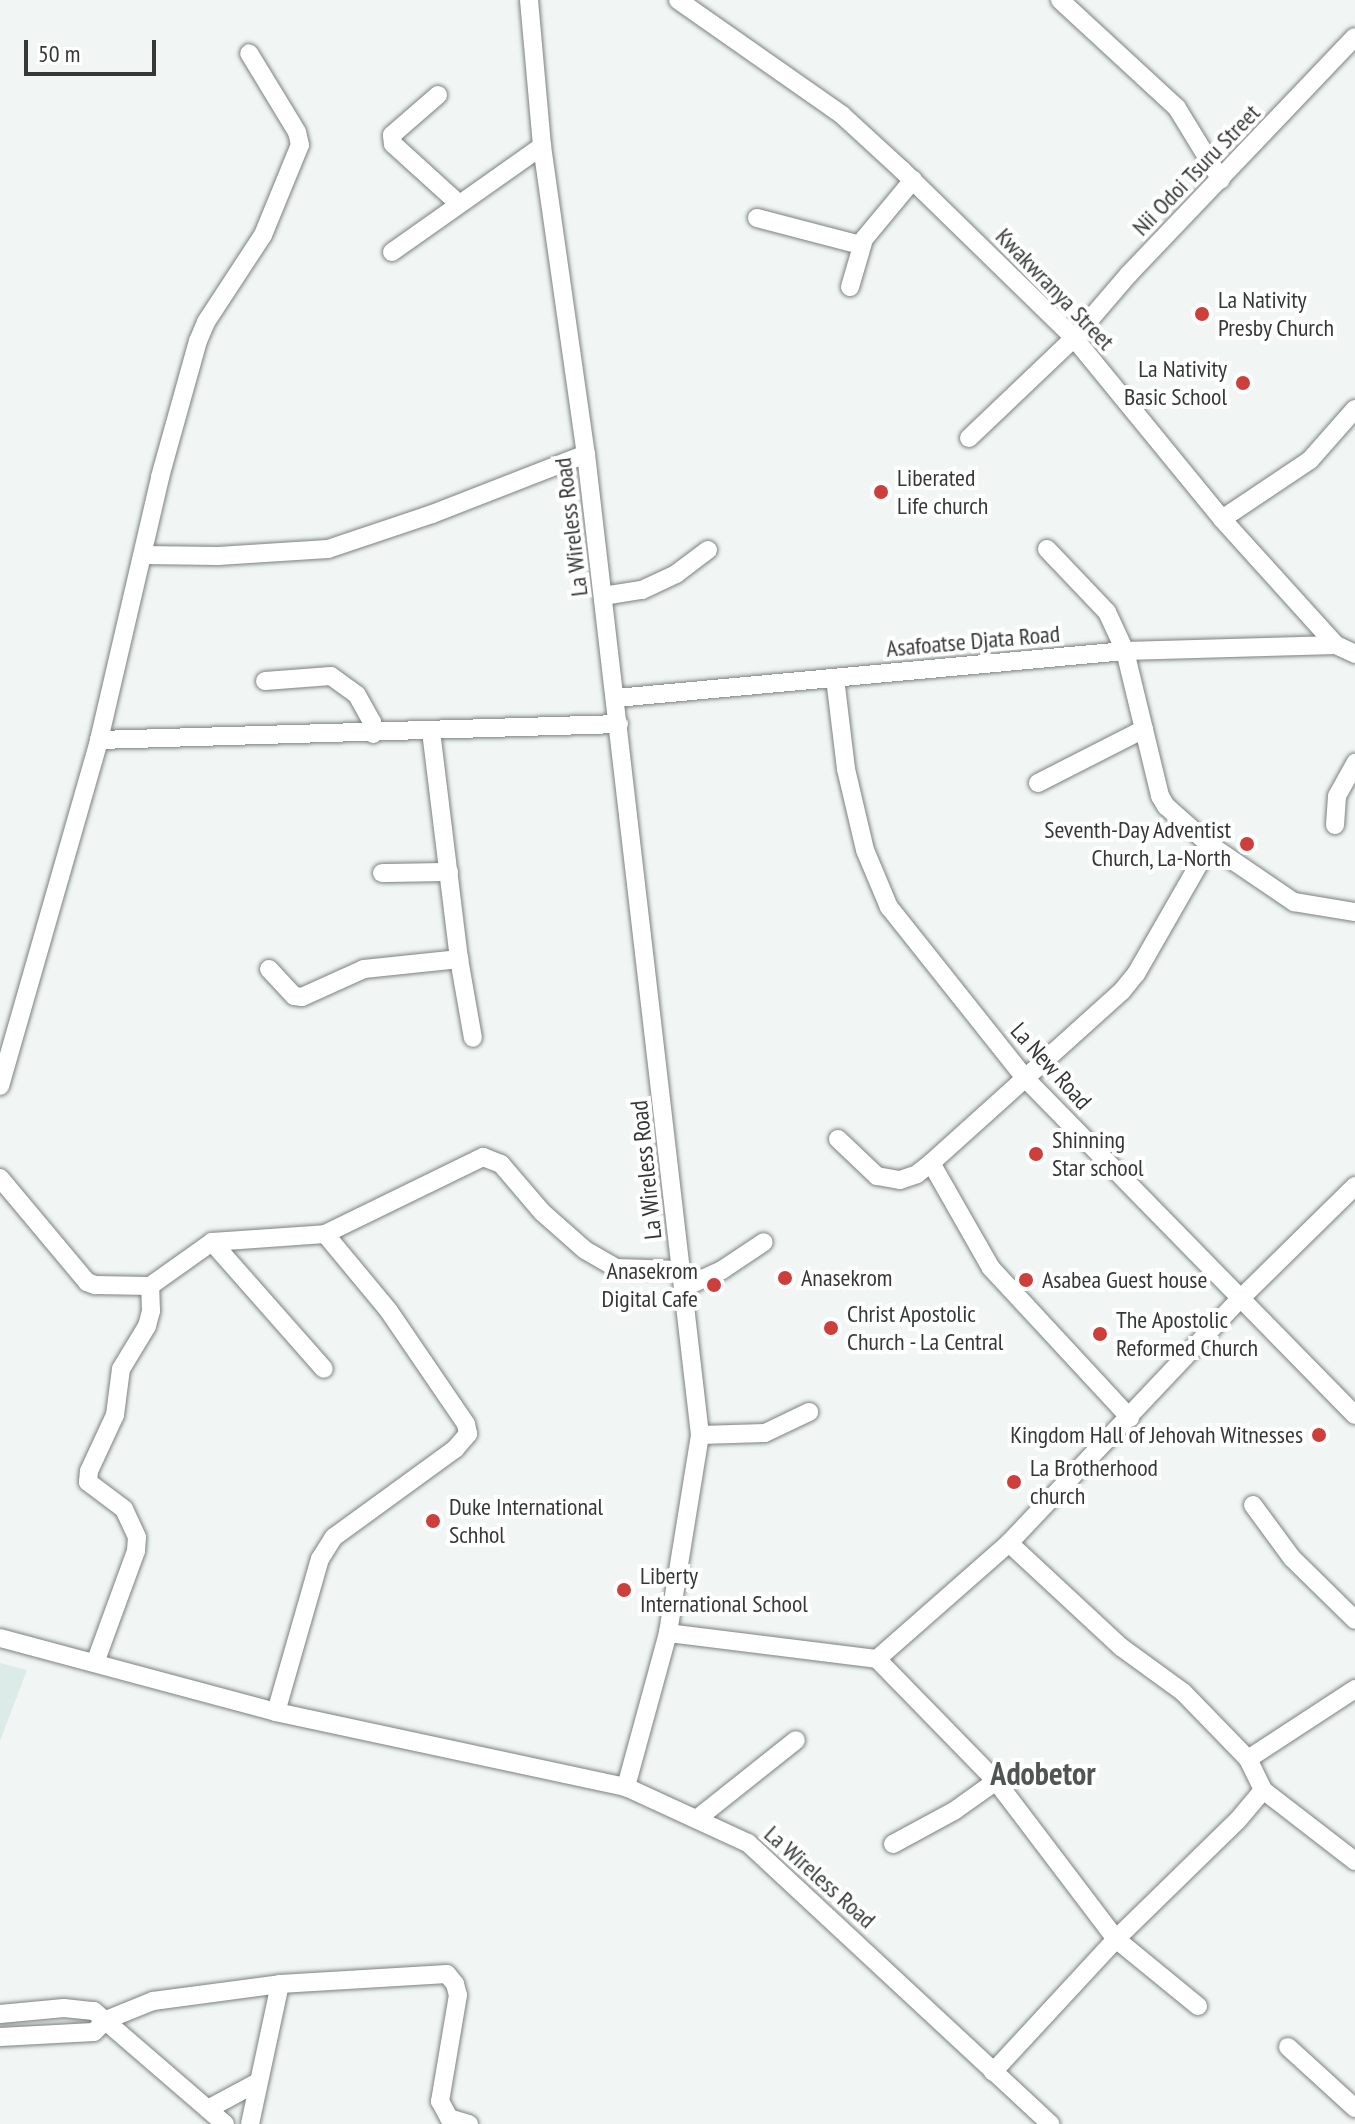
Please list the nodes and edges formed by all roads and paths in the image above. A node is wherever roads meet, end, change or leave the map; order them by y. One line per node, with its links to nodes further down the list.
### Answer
1 (529, 0): 7 (street, La Wireless Road)
2 (678, 0): 8 (street, Kwakwranya Street)
3 (1060, 0): 9 (street)
4 (1355, 37): 9 (street, Nii Odoi Tsuru Street)
5 (249, 53): 22 (street)
6 (438, 95): 10 (street)
7 (542, 146): 10 (street); 18 (street, La Wireless Road)
8 (913, 180): 12 (street); 15 (street, Kwakwranya Street)
9 (1221, 180): 15 (street, Nii Odoi Tsuru Street)
10 (458, 203): 13 (street)
11 (757, 218): 12 (street)
12 (861, 245): 14 (street)
13 (392, 252)
14 (850, 287)
15 (1074, 338): 17 (street, Nii Odoi Tsuru Street); 19 (street, Kwakwranya Street)
16 (1355, 409): 19 (street)
17 (969, 438)
18 (586, 454): 22 (street); 23 (street, La Wireless Road)
19 (1222, 519): 24 (street, Kwakwranya Street)
20 (1047, 549): 25 (street)
21 (708, 550): 23 (street)
22 (143, 555): 34 (street)
23 (603, 596): 29 (street, La Wireless Road)
24 (1336, 645): 25 (street, Asafoatse Djata Road); 26 (street, Kwakwranya Street)
25 (1125, 651): 27 (street, Asafoatse Djata Road); 31 (street)
26 (1355, 654)
27 (835, 678): 29 (street, Asafoatse Djata Road); 45 (street, La New Road)
28 (265, 681): 33 (street)
29 (616, 698): 30 (street, La Wireless Road)
30 (619, 724): 32 (street); 54 (street, La Wireless Road)
31 (1144, 729): 36 (street); 38 (street)
32 (431, 731): 33 (street); 39 (street)
33 (373, 734): 34 (street)
34 (99, 740): 46 (street)
35 (1355, 763): 37 (street)
36 (1038, 783)
37 (1335, 825)
38 (1210, 845): 41 (street); 45 (street)
39 (449, 872): 40 (street); 42 (street)
40 (382, 873)
41 (1355, 912)
42 (459, 959): 43 (street); 44 (street)
43 (269, 969)
44 (473, 1038)
45 (1024, 1077): 48 (street); 56 (street, La New Road)
46 (0, 1086)
47 (838, 1139): 48 (street)
48 (931, 1163): 60 (street)
49 (0, 1178): 55 (street)
50 (1355, 1186): 56 (street)
51 (325, 1234): 52 (street); 54 (street); 70 (street)
52 (212, 1242): 55 (street); 57 (street)
53 (764, 1242): 54 (street)
54 (682, 1278): 61 (street, La Wireless Road)
55 (150, 1286): 68 (street)
56 (1241, 1298): 59 (street, La New Road); 60 (street)
57 (324, 1369)
58 (809, 1412): 61 (street)
59 (1355, 1415)
60 (1130, 1418): 63 (street)
61 (700, 1435): 65 (street, La Wireless Road)
62 (1253, 1505): 64 (street)
63 (1009, 1543): 67 (street); 72 (street)
64 (1355, 1620)
65 (668, 1633): 67 (street); 74 (street, La Wireless Road)
66 (0, 1638): 68 (street)
67 (877, 1659): 73 (street)
68 (95, 1663): 70 (street)
69 (1355, 1689): 72 (street)
70 (276, 1712): 74 (street)
71 (796, 1740): 76 (street)
72 (1248, 1759): 75 (street)
73 (996, 1781): 77 (street); 79 (street)
74 (626, 1787): 76 (street, La Wireless Road)
75 (1263, 1790): 78 (street); 79 (street)
76 (698, 1818): 86 (street, La Wireless Road)
77 (893, 1844)
78 (1355, 1861)
79 (1116, 1939): 81 (street); 86 (street)
80 (280, 1984): 83 (street); 87 (street); 92 (street)
81 (1198, 2006)
82 (0, 2014): 83 (street)
83 (106, 2020): 84 (street); 89 (street)
84 (0, 2037)
85 (1288, 2047): 88 (street)
86 (993, 2072): 93 (street, La Wireless Road)
87 (256, 2083): 89 (street); 91 (street)
88 (1355, 2108)
89 (208, 2109): 90 (street)
90 (225, 2124)
91 (250, 2124)
92 (469, 2124)
93 (1050, 2124)

